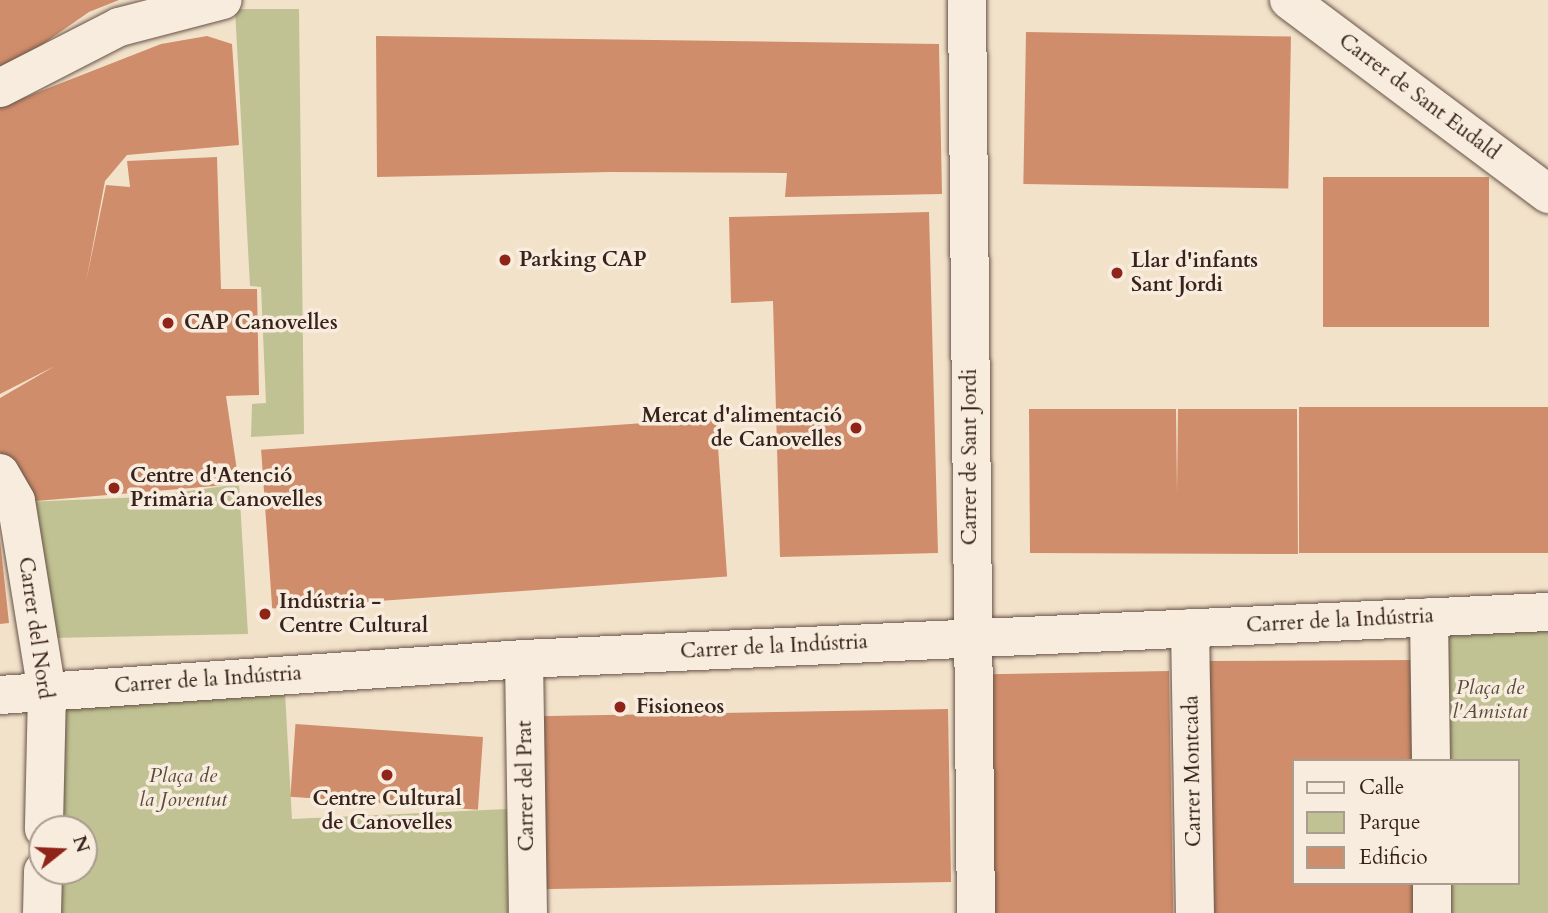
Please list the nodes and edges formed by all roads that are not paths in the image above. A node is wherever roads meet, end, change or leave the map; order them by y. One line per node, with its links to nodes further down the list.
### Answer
1 (223, 0): 4 (street)
2 (967, 0): 10 (street, Carrer de Sant Jordi)
3 (1289, 0): 5 (street, Carrer de Sant Eudald)
4 (0, 88)
5 (1548, 194)
6 (0, 473): 12 (street, Carrer del Nord)
7 (1548, 612): 8 (street, Carrer de la Indústria)
8 (1429, 617): 9 (street, Carrer de la Indústria); 14 (street)
9 (1190, 628): 10 (street, Carrer de la Indústria); 21 (street, Carrer Montcada)
10 (972, 638): 11 (street, Carrer de la Indústria); 20 (street, Carrer de Sant Jordi)
11 (524, 659): 12 (street, Carrer de la Indústria); 19 (street, Carrer del Prat)
12 (47, 692): 13 (street, Carrer de la Indústria); 15 (street, Carrer del Nord)
13 (0, 695)
14 (1431, 759)
15 (44, 815)
16 (43, 885): 18 (street)
17 (1432, 885): 22 (street)
18 (42, 913)
19 (528, 913)
20 (976, 913)
21 (1195, 913)
22 (1432, 913)

